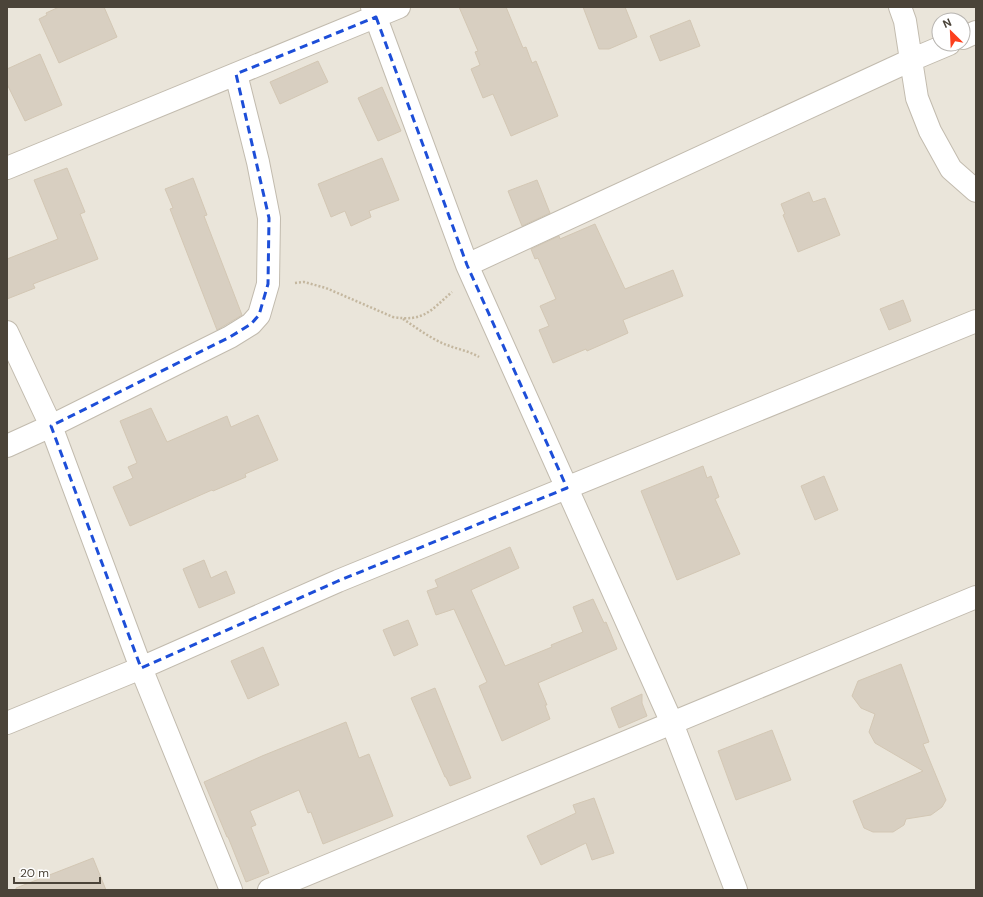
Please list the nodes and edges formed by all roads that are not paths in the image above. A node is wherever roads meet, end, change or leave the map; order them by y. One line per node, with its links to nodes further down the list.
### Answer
1 (400, 7): 3 (street)
2 (900, 7): 5 (street)
3 (374, 12): 6 (street); 9 (street)
4 (931, 52): 5 (street)
5 (912, 60): 8 (street); 9 (street)
6 (236, 74): 7 (street); 12 (street)
7 (7, 168)
8 (976, 191)
9 (469, 269): 14 (street)
10 (976, 321): 14 (street)
11 (7, 332): 12 (street)
12 (52, 426): 13 (street); 16 (street)
13 (7, 446)
14 (567, 488): 16 (street); 18 (street)
15 (976, 597): 18 (street)
16 (141, 668): 17 (street); 19 (street)
17 (7, 723)
18 (672, 723): 20 (street); 21 (street)
19 (231, 890)
20 (269, 890)
21 (736, 890)

